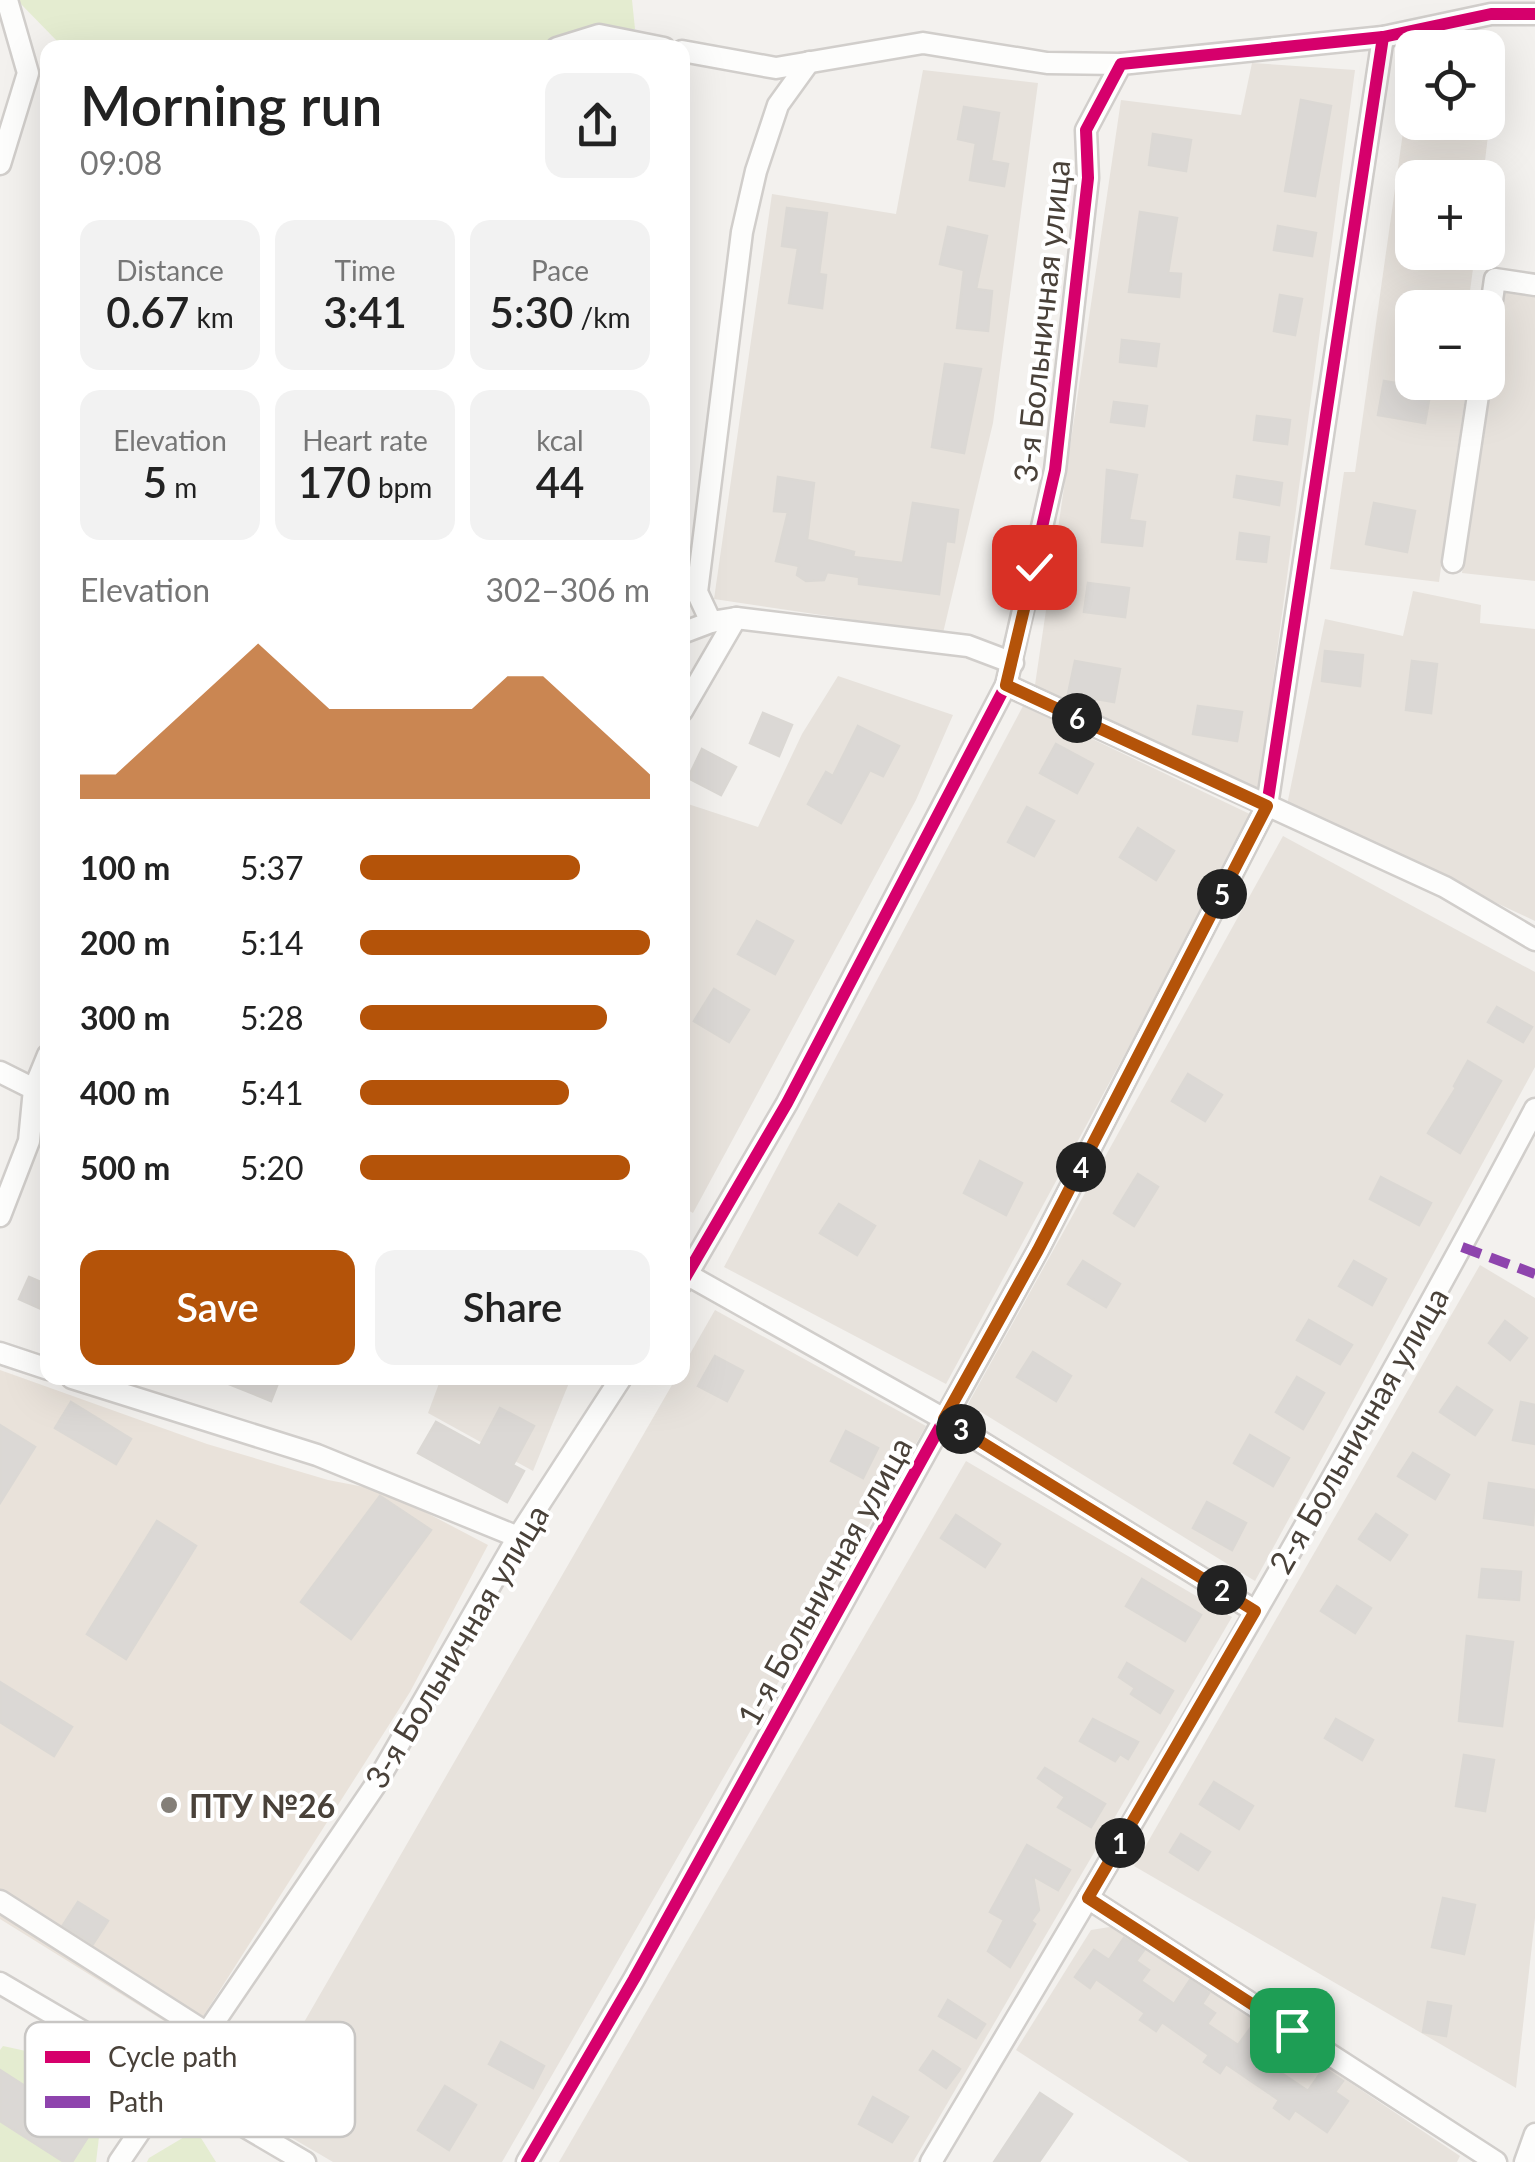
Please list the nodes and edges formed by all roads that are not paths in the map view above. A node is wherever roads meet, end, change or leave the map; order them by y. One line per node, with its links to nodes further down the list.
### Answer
1 (6, 0): 9 (street)
2 (1535, 14): 3 (street)
3 (1383, 37): 8 (street); 21 (street, 1-я Больничная улица)
4 (585, 40): 5 (street)
5 (621, 40)
6 (690, 52): 7 (street)
7 (809, 62): 8 (street); 16 (street)
8 (1121, 64): 18 (street, 3-я Больничная улица)
9 (38, 73): 10 (street)
10 (0, 164)
11 (1535, 284): 12 (street)
12 (1493, 290)
13 (1477, 400): 14 (street)
14 (1453, 562)
15 (736, 618): 16 (street); 18 (street); 20 (street)
16 (711, 622): 17 (street)
17 (690, 630)
18 (1014, 663): 19 (street, 3-я Больничная улица)
19 (1006, 685): 21 (street); 28 (street, 3-я Больничная улица)
20 (690, 697)
21 (1267, 806): 22 (street); 34 (street, 1-я Больничная улица)
22 (1535, 940)
23 (0, 1072): 25 (street)
24 (40, 1074): 25 (street)
25 (34, 1089): 27 (street)
26 (1535, 1109): 36 (street, 2-я Больничная улица)
27 (0, 1216)
28 (690, 1270)
29 (690, 1282): 34 (street)
30 (0, 1352): 31 (street)
31 (40, 1366)
32 (94, 1385): 35 (street)
33 (616, 1385): 35 (street, 3-я Больничная улица)
34 (944, 1419): 36 (street); 48 (street, 1-я Больничная улица)
35 (518, 1537): 42 (street, 3-я Больничная улица)
36 (1255, 1611): 37 (street, 2-я Больничная улица)
37 (1088, 1898): 49 (street, 2-я Больничная улица); 50 (street)
38 (0, 1901): 41 (street)
39 (0, 1983): 40 (street)
40 (66, 2022)
41 (191, 2022)
42 (214, 2022)
43 (1535, 2134): 51 (street)
44 (136, 2137): 46 (street, 3-я Больничная улица)
45 (262, 2137): 47 (street)
46 (119, 2162)
47 (305, 2162)
48 (527, 2162)
49 (931, 2162)
50 (1496, 2162)
51 (1525, 2162)

